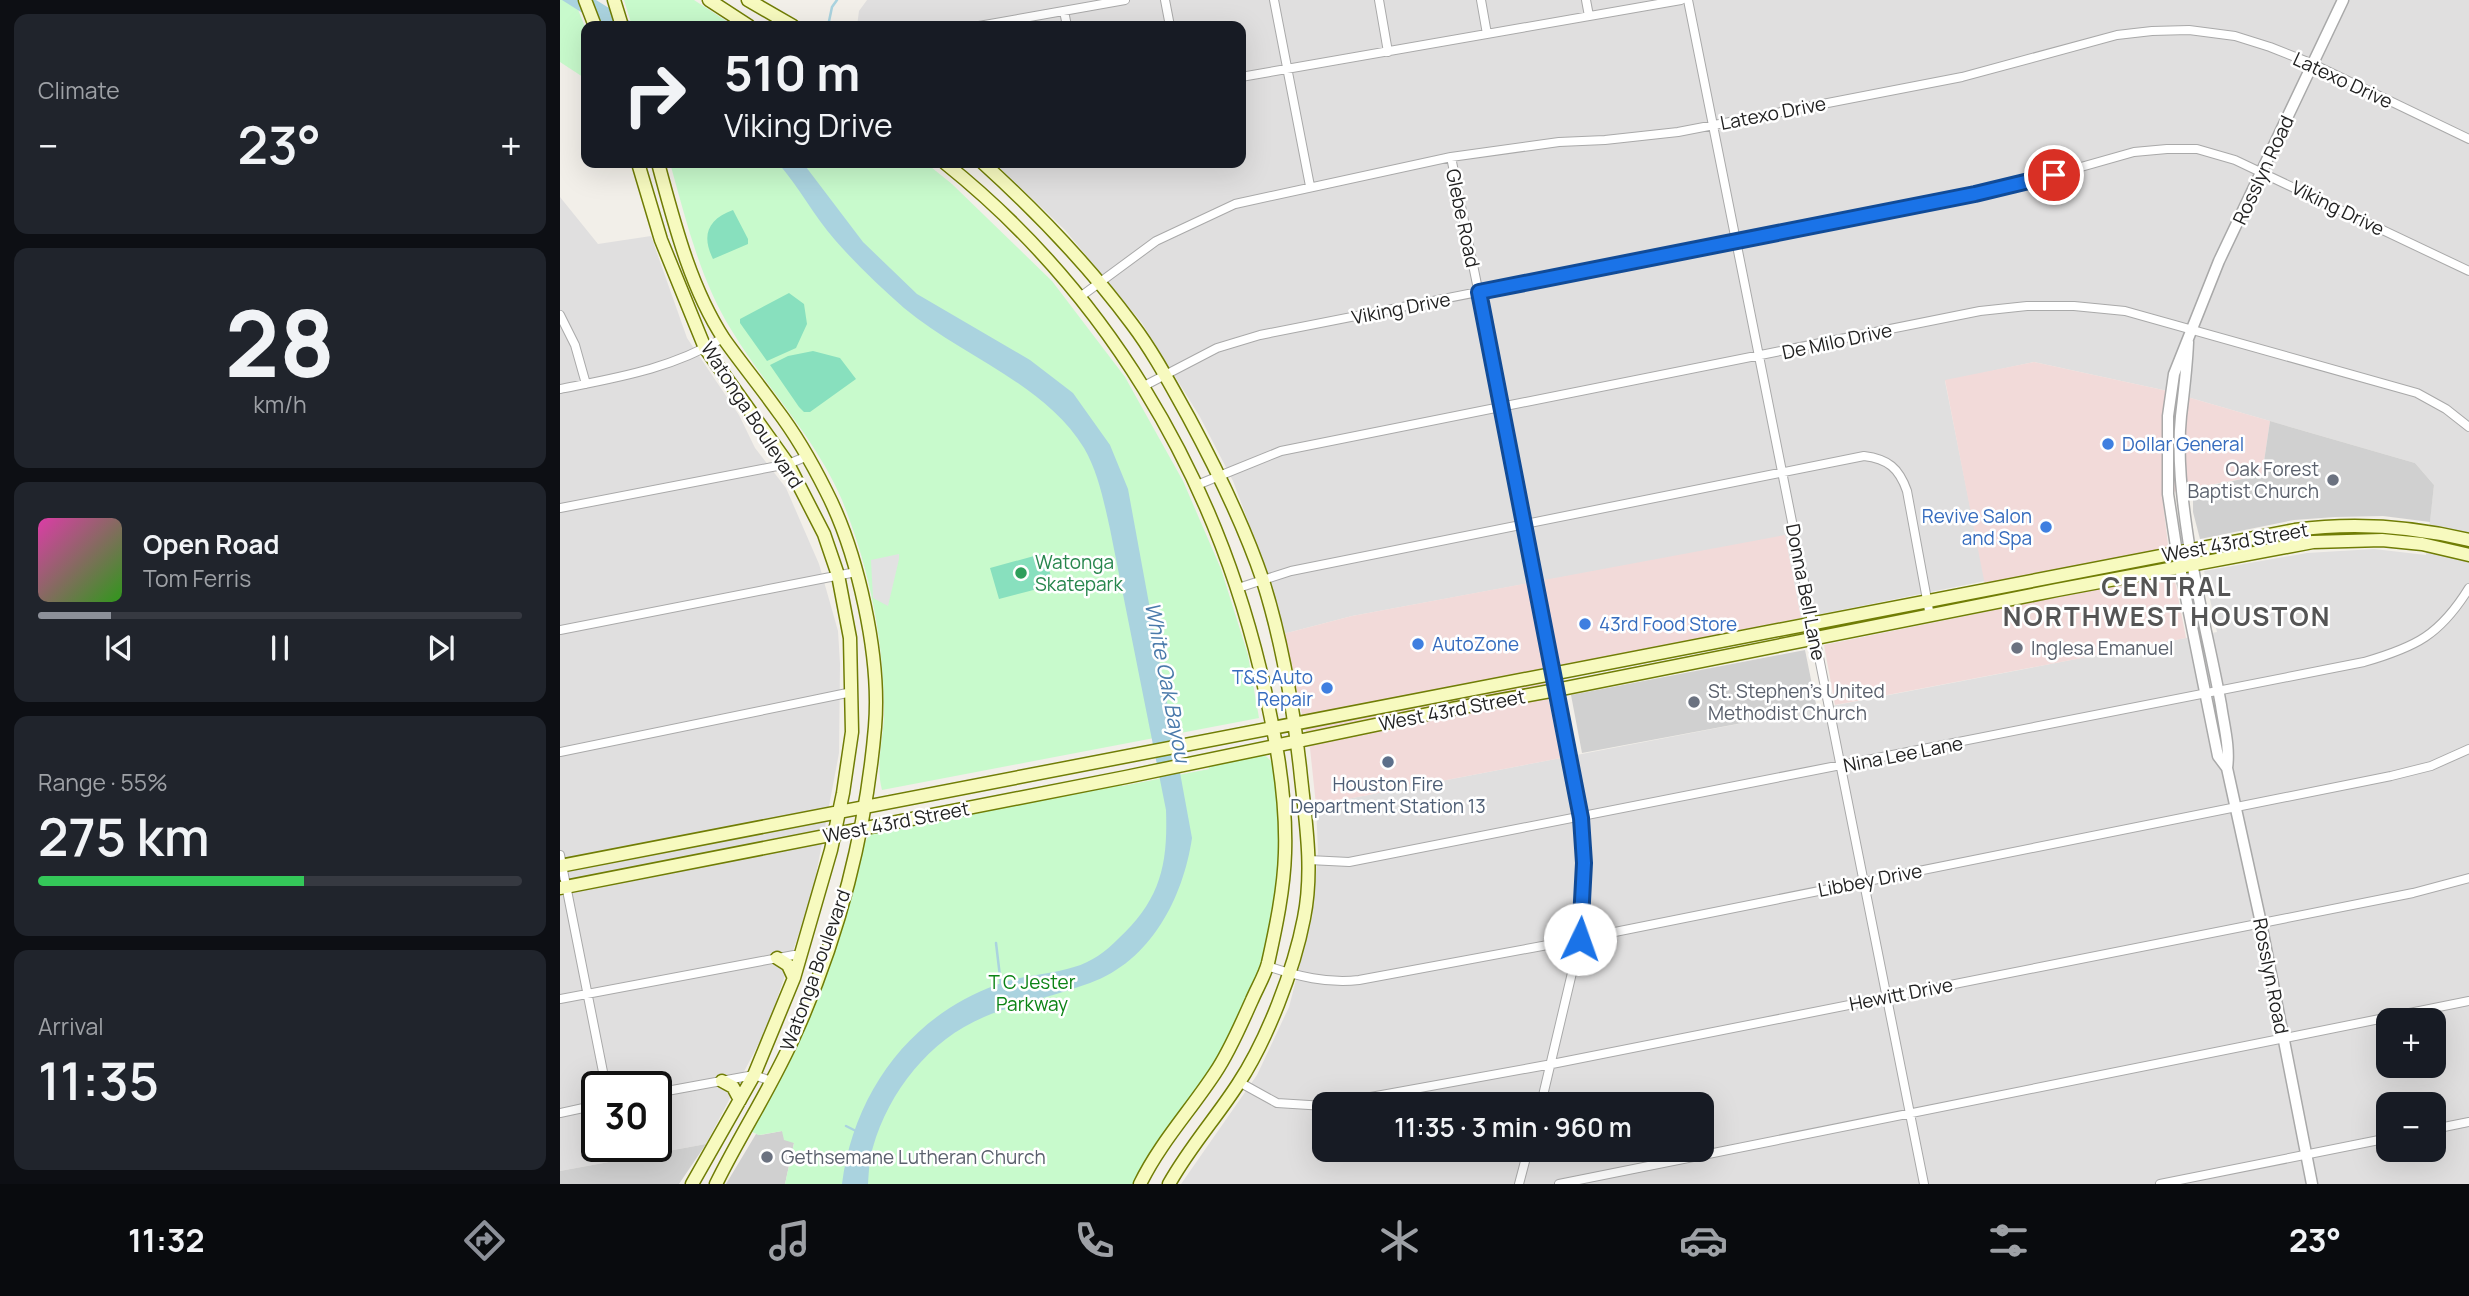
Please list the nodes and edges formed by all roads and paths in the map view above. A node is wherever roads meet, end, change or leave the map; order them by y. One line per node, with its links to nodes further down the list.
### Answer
1 (585, 0): 16 (main road)
2 (614, 0): 17 (main road)
3 (709, 0): 18 (main road)
4 (748, 0): 19 (main road)
5 (1125, 0): 14 (street)
6 (1165, 0): 22 (street)
7 (1274, 0): 26 (street)
8 (1378, 0): 24 (street)
9 (1481, 0): 23 (street)
10 (1586, 0): 15 (street)
11 (1681, 0): 15 (street)
12 (1688, 0): 28 (street, Donna Bell Lane)
13 (2343, 0): 25 (street, Rosslyn Road)
14 (1064, 11): 20 (street); 21 (street)
15 (1589, 16): 23 (street)
16 (593, 21)
17 (620, 21)
18 (741, 21)
19 (784, 21)
20 (1007, 21)
21 (1066, 21)
22 (1169, 21)
23 (1487, 34): 24 (street)
24 (1388, 52): 26 (street)
25 (2313, 64): 28 (street, Latexo Drive); 29 (street, Latexo Drive); 36 (street, Rosslyn Road)
26 (1287, 69): 27 (street); 38 (street)
27 (1246, 76)
28 (1712, 125): 30 (street, Latexo Drive); 39 (street, Donna Bell Lane)
29 (2469, 139)
30 (1451, 157): 38 (street, Latexo Drive); 42 (street, Glebe Road)
31 (639, 168): 37 (main road, Watonga Boulevard)
32 (658, 168): 37 (main road)
33 (660, 168): 46 (main road, Watonga Boulevard)
34 (951, 168): 43 (main road)
35 (988, 168): 41 (main road)
36 (2263, 172): 39 (street, Viking Drive); 40 (street, Viking Drive); 45 (street, Rosslyn Road)
37 (642, 178): 48 (main road, Watonga Boulevard)
38 (1310, 186): 41 (street, Latexo Drive)
39 (1736, 241): 42 (street, Viking Drive); 49 (street, Donna Bell Lane)
40 (2469, 271)
41 (1098, 283): 43 (street, Latexo Drive); 50 (main road)
42 (1479, 292): 50 (street, Viking Drive); 54 (street, Glebe Road)
43 (1080, 297): 52 (main road)
44 (560, 315): 51 (street)
45 (2192, 330): 47 (street, Rosslyn Road); 49 (street, De Milo Drive); 57 (street, De Milo Drive)
46 (723, 338): 48 (street); 58 (main road, Watonga Boulevard)
47 (2188, 342): 55 (street, Rosslyn Road); 56 (street, Rosslyn Road)
48 (705, 348): 51 (street); 59 (main road, Watonga Boulevard)
49 (1760, 357): 54 (street, De Milo Drive); 60 (street, Donna Bell Lane)
50 (1165, 375): 52 (street, Viking Drive); 61 (main road)
51 (586, 384): 53 (street)
52 (1144, 386): 62 (main road)
53 (560, 389)
54 (1502, 407): 61 (street, De Milo Drive); 64 (street, Glebe Road)
55 (2168, 416): 56 (street); 66 (street, Rosslyn Road)
56 (2181, 417): 66 (street, Rosslyn Road)
57 (2469, 427)
58 (808, 456): 59 (street); 69 (main road, Watonga Boulevard)
59 (788, 464): 63 (street); 70 (main road, Watonga Boulevard)
60 (1783, 472): 64 (street); 75 (street); 77 (street, Donna Bell Lane)
61 (1219, 474): 62 (street, De Milo Drive); 71 (main road)
62 (1197, 485): 73 (main road)
63 (560, 508)
64 (1523, 523): 71 (street); 82 (street, Glebe Road)
65 (2469, 540): 66 (main road, West 43rd Street)
66 (2184, 552): 68 (street, Rosslyn Road); 72 (main road, West 43rd Street)
67 (2469, 555): 68 (main road, West 43rd Street)
68 (2186, 566): 72 (main road, West 43rd Street); 84 (street, Rosslyn Road); 86 (street, Rosslyn Road)
69 (856, 572): 70 (street); 101 (main road, Watonga Boulevard)
70 (838, 575): 78 (street); 85 (main road, Watonga Boulevard)
71 (1262, 581): 73 (street); 91 (main road)
72 (2047, 585): 75 (main road, West 43rd Street); 76 (main road, West 43rd Street)
73 (1238, 588): 92 (main road)
74 (2469, 588): 84 (street, Nina Lee Lane)
75 (1927, 601): 76 (street); 77 (main road, West 43rd Street)
76 (1930, 616): 79 (main road, West 43rd Street)
77 (1812, 624): 79 (street, Donna Bell Lane); 80 (main road, West 43rd Street)
78 (560, 630)
79 (1816, 638): 81 (main road, West 43rd Street); 97 (street, Donna Bell Lane)
80 (1683, 650): 81 (main road); 82 (main road, West 43rd Street)
81 (1685, 665): 83 (main road, West 43rd Street)
82 (1553, 675): 83 (street, Glebe Road); 87 (main road, West 43rd Street)
83 (1556, 690): 89 (main road, West 43rd Street); 104 (street, Glebe Road)
84 (2218, 691): 86 (street, Nina Lee Lane); 98 (street, Rosslyn Road)
85 (852, 692): 96 (street); 103 (main road, Watonga Boulevard)
86 (2206, 694): 97 (street, Nina Lee Lane); 98 (street, Rosslyn Road)
87 (1449, 695): 88 (main road, West 43rd Street); 89 (main road)
88 (1383, 708): 90 (main road); 91 (main road, West 43rd Street)
89 (1452, 709): 90 (main road, West 43rd Street)
90 (1389, 723): 93 (main road, West 43rd Street)
91 (1294, 725): 92 (main road, West 43rd Street); 93 (main road)
92 (1272, 729): 94 (main road); 99 (main road, West 43rd Street)
93 (1297, 740): 94 (main road, West 43rd Street); 108 (main road)
94 (1275, 745): 100 (main road, West 43rd Street); 118 (main road)
95 (2469, 749): 102 (street, Libbey Drive)
96 (560, 752)
97 (1841, 766): 104 (street, Nina Lee Lane); 112 (street, Donna Bell Lane)
98 (2227, 768): 102 (street, Rosslyn Road)
99 (1049, 771): 100 (main road); 101 (main road, West 43rd Street)
100 (1053, 791): 105 (main road, West 43rd Street)
101 (865, 806): 103 (main road, West 43rd Street); 105 (main road, Watonga Boulevard)
102 (2236, 808): 112 (street, Libbey Drive); 114 (street, Rosslyn Road)
103 (839, 811): 106 (main road, Watonga Boulevard); 107 (main road, West 43rd Street)
104 (1581, 818): 108 (street, Nina Lee Lane); 115 (street, Glebe Road)
105 (860, 829): 106 (main road, West 43rd Street); 130 (main road, Watonga Boulevard)
106 (834, 834): 109 (main road, West 43rd Street); 116 (main road, Watonga Boulevard)
107 (692, 842): 109 (main road); 110 (main road, West 43rd Street)
108 (1309, 859): 119 (main road)
109 (695, 861): 113 (main road, West 43rd Street)
110 (561, 862): 113 (street)
111 (2469, 877): 114 (street, Hewitt Drive)
112 (1864, 881): 115 (street, Libbey Drive); 122 (street, Donna Bell Lane)
113 (563, 888): 121 (street)
114 (2261, 923): 122 (street, Hewitt Drive); 125 (street, Rosslyn Road)
115 (1580, 939): 119 (street, Libbey Drive); 126 (street, Glebe Road)
116 (801, 956): 117 (street); 120 (main road, Watonga Boulevard)
117 (777, 958): 120 (main road); 121 (street)
118 (1267, 966): 119 (street, Libbey Drive); 147 (main road)
119 (1289, 973): 131 (main road)
120 (794, 978): 128 (main road, Watonga Boulevard)
121 (588, 994): 123 (street); 127 (street)
122 (1886, 997): 126 (street, Hewitt Drive); 139 (street, Donna Bell Lane)
123 (560, 999)
124 (2469, 1002): 125 (street)
125 (2283, 1039): 139 (street); 143 (street, Rosslyn Road)
126 (1552, 1065): 133 (street, Hewitt Drive); 134 (street, Glebe Road)
127 (603, 1071)
128 (754, 1075): 129 (street); 130 (street); 135 (main road, Watonga Boulevard)
129 (722, 1081): 132 (street); 135 (main road)
130 (771, 1081): 146 (main road, Watonga Boulevard)
131 (1239, 1082): 136 (street); 148 (main road)
132 (672, 1090)
133 (1400, 1092)
134 (1544, 1092)
135 (740, 1100): 145 (main road, Watonga Boulevard)
136 (1312, 1105)
137 (581, 1108): 138 (street)
138 (560, 1113)
139 (1910, 1113): 150 (street); 151 (street, Donna Bell Lane)
140 (2469, 1122): 141 (street)
141 (2446, 1127)
142 (2376, 1141): 143 (street)
143 (2307, 1155): 152 (street); 153 (street, Rosslyn Road)
144 (1525, 1162): 149 (street)
145 (692, 1184)
146 (716, 1184)
147 (1140, 1184)
148 (1170, 1184)
149 (1519, 1184)
150 (1559, 1184)
151 (1924, 1184)
152 (2160, 1184)
153 (2312, 1184)

